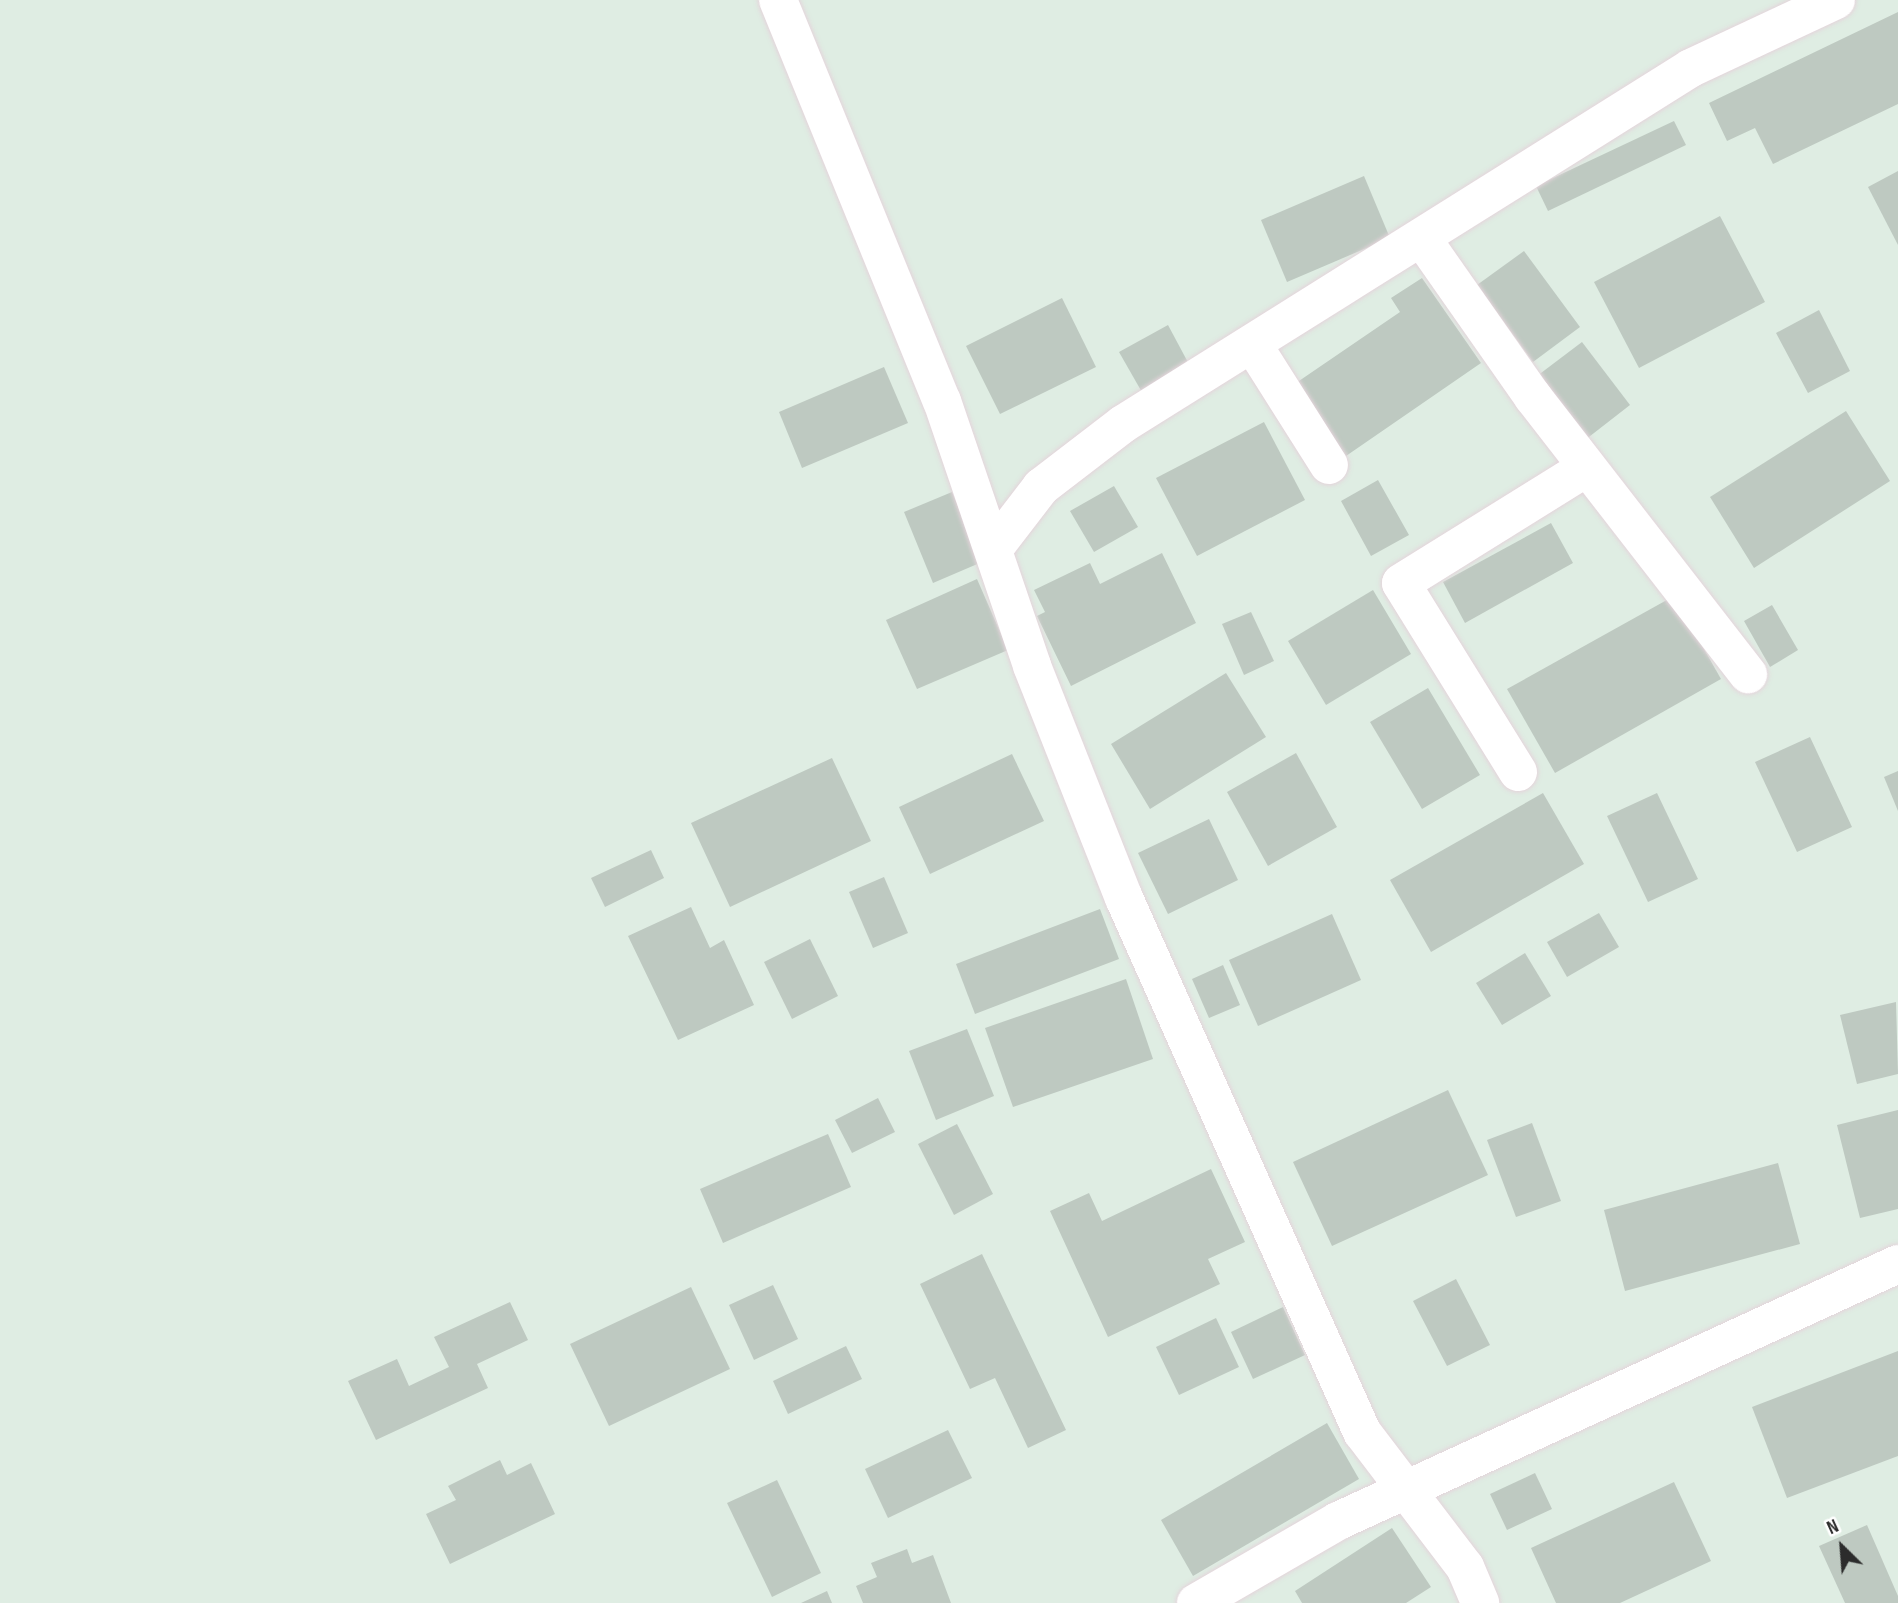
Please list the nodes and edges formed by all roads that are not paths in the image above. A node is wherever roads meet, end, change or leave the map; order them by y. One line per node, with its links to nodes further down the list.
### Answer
1 (778, 0): 7 (street)
2 (1836, 0): 3 (street)
3 (1423, 240): 4 (street); 6 (street)
4 (1252, 345): 5 (street); 7 (street)
5 (1329, 465)
6 (1587, 467): 8 (street); 9 (street)
7 (996, 547): 11 (street)
8 (1748, 674)
9 (1518, 772)
10 (1898, 1264): 11 (street)
11 (1412, 1491): 12 (street); 13 (street)
12 (1209, 1600)
13 (1480, 1603)

